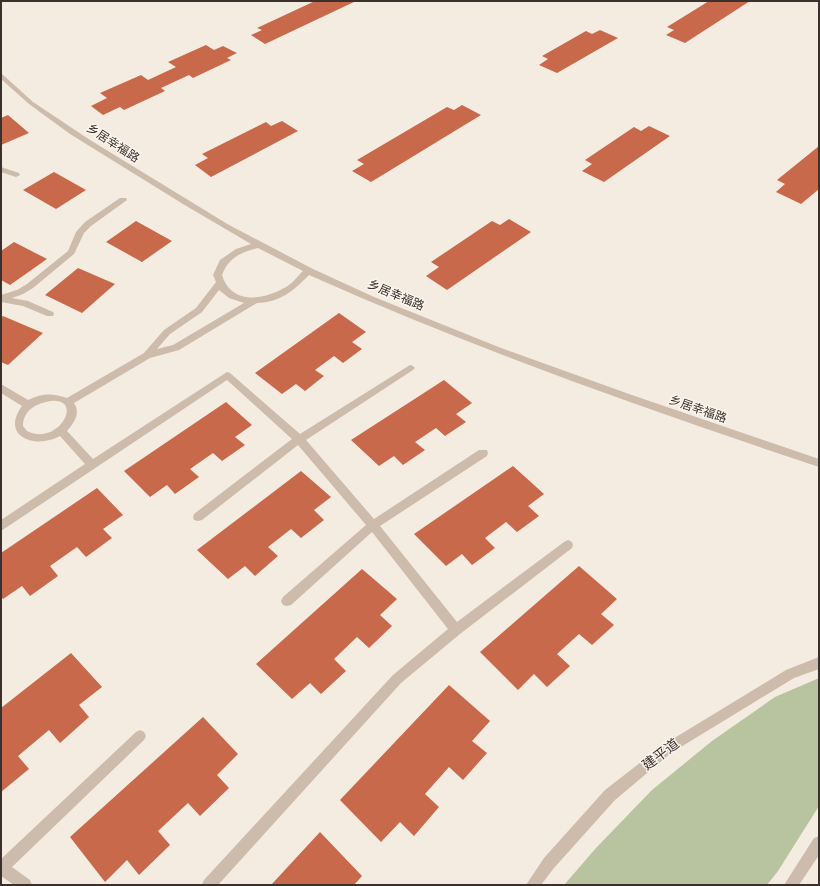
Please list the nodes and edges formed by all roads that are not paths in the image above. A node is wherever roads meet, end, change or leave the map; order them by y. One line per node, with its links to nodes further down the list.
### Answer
1 (1, 75): 5 (street, 乡居幸福路)
2 (1, 169): 3 (street)
3 (16, 175)
4 (123, 200): 8 (street)
5 (260, 245): 6 (street, 乡居幸福路); 7 (street)
6 (308, 270): 9 (street); 19 (street, 乡居幸福路)
7 (219, 284): 9 (street); 11 (street)
8 (1, 298): 10 (street)
9 (254, 301): 11 (street)
10 (50, 314)
11 (148, 355): 14 (street)
12 (410, 368): 17 (street)
13 (1, 388): 15 (street)
14 (68, 402): 15 (street); 16 (street)
15 (28, 405): 16 (street)
16 (61, 431): 20 (street)
17 (299, 438): 20 (street); 21 (street); 22 (street)
18 (483, 453): 22 (street)
19 (819, 463)
20 (92, 465): 23 (street)
21 (198, 517)
22 (373, 525): 25 (street); 26 (street)
23 (1, 526)
24 (568, 545): 26 (street)
25 (287, 601)
26 (456, 630): 32 (street)
27 (819, 663): 33 (street, 建平道)
28 (140, 736): 30 (street)
29 (819, 844): 34 (street)
30 (1, 867): 31 (street)
31 (25, 885)
32 (209, 885)
33 (533, 885)
34 (791, 885)

